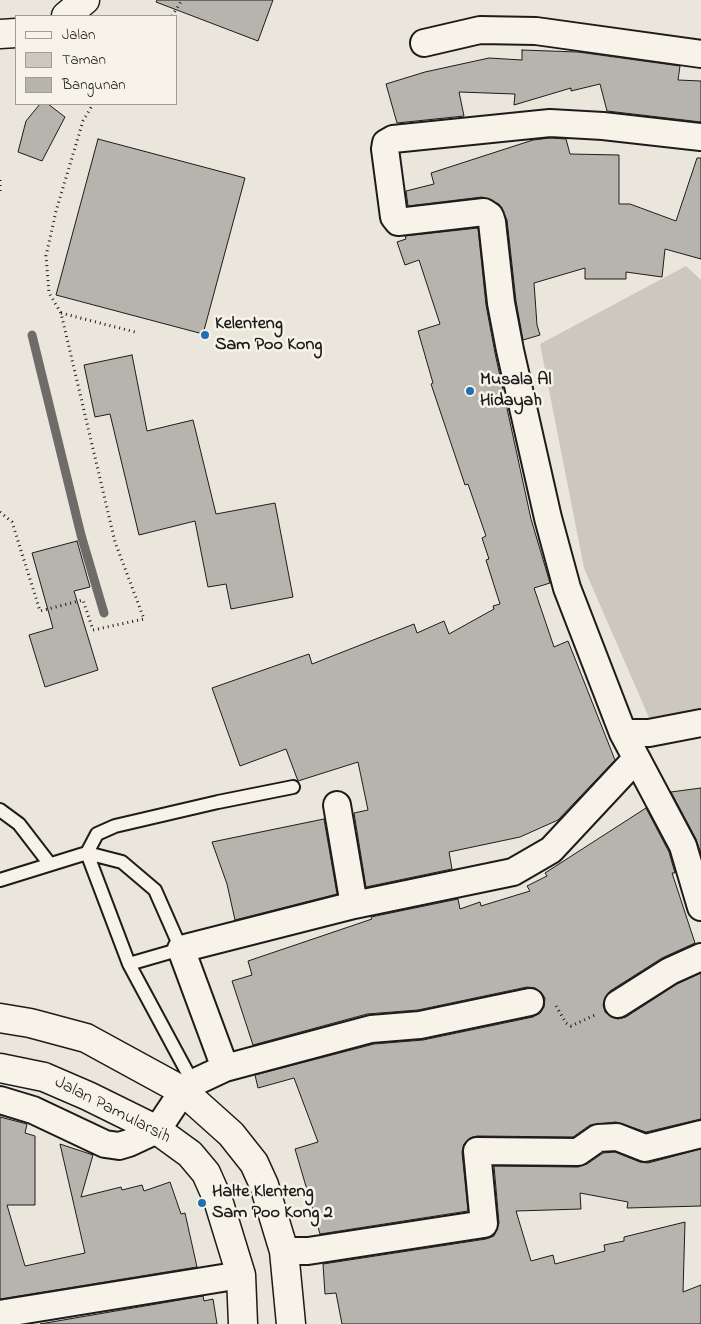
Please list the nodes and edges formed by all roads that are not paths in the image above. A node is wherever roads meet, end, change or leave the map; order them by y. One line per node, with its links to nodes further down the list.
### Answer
1 (85, 0): 2 (main road)
2 (67, 15)
3 (15, 33): 4 (main road)
4 (0, 34)
5 (424, 43): 6 (street)
6 (701, 54)
7 (701, 137): 9 (street)
8 (701, 723): 9 (street)
9 (623, 733): 10 (street)
10 (636, 759): 17 (street); 18 (street)
11 (292, 787): 14 (lane)
12 (337, 804): 17 (street)
13 (0, 810): 15 (lane)
14 (88, 853): 15 (lane); 19 (lane); 21 (lane)
15 (49, 863): 16 (lane)
16 (0, 880)
17 (354, 905): 19 (street)
18 (701, 907)
19 (181, 949): 21 (lane); 26 (street)
20 (701, 957): 23 (street)
21 (128, 964): 27 (lane)
22 (530, 1002): 26 (street)
23 (618, 1004)
24 (0, 1018): 27 (main road)
25 (0, 1068): 29 (main road, Jalan Pamularsih)
26 (225, 1068): 27 (street)
27 (188, 1088): 29 (street); 31 (main road)
28 (0, 1100): 29 (street)
29 (156, 1130): 32 (main road, Jalan Pamularsih)
30 (701, 1134): 31 (street)
31 (284, 1251): 35 (main road)
32 (241, 1275): 33 (street); 34 (main road, Jalan Pamularsih)
33 (0, 1314)
34 (243, 1324)
35 (291, 1324)

